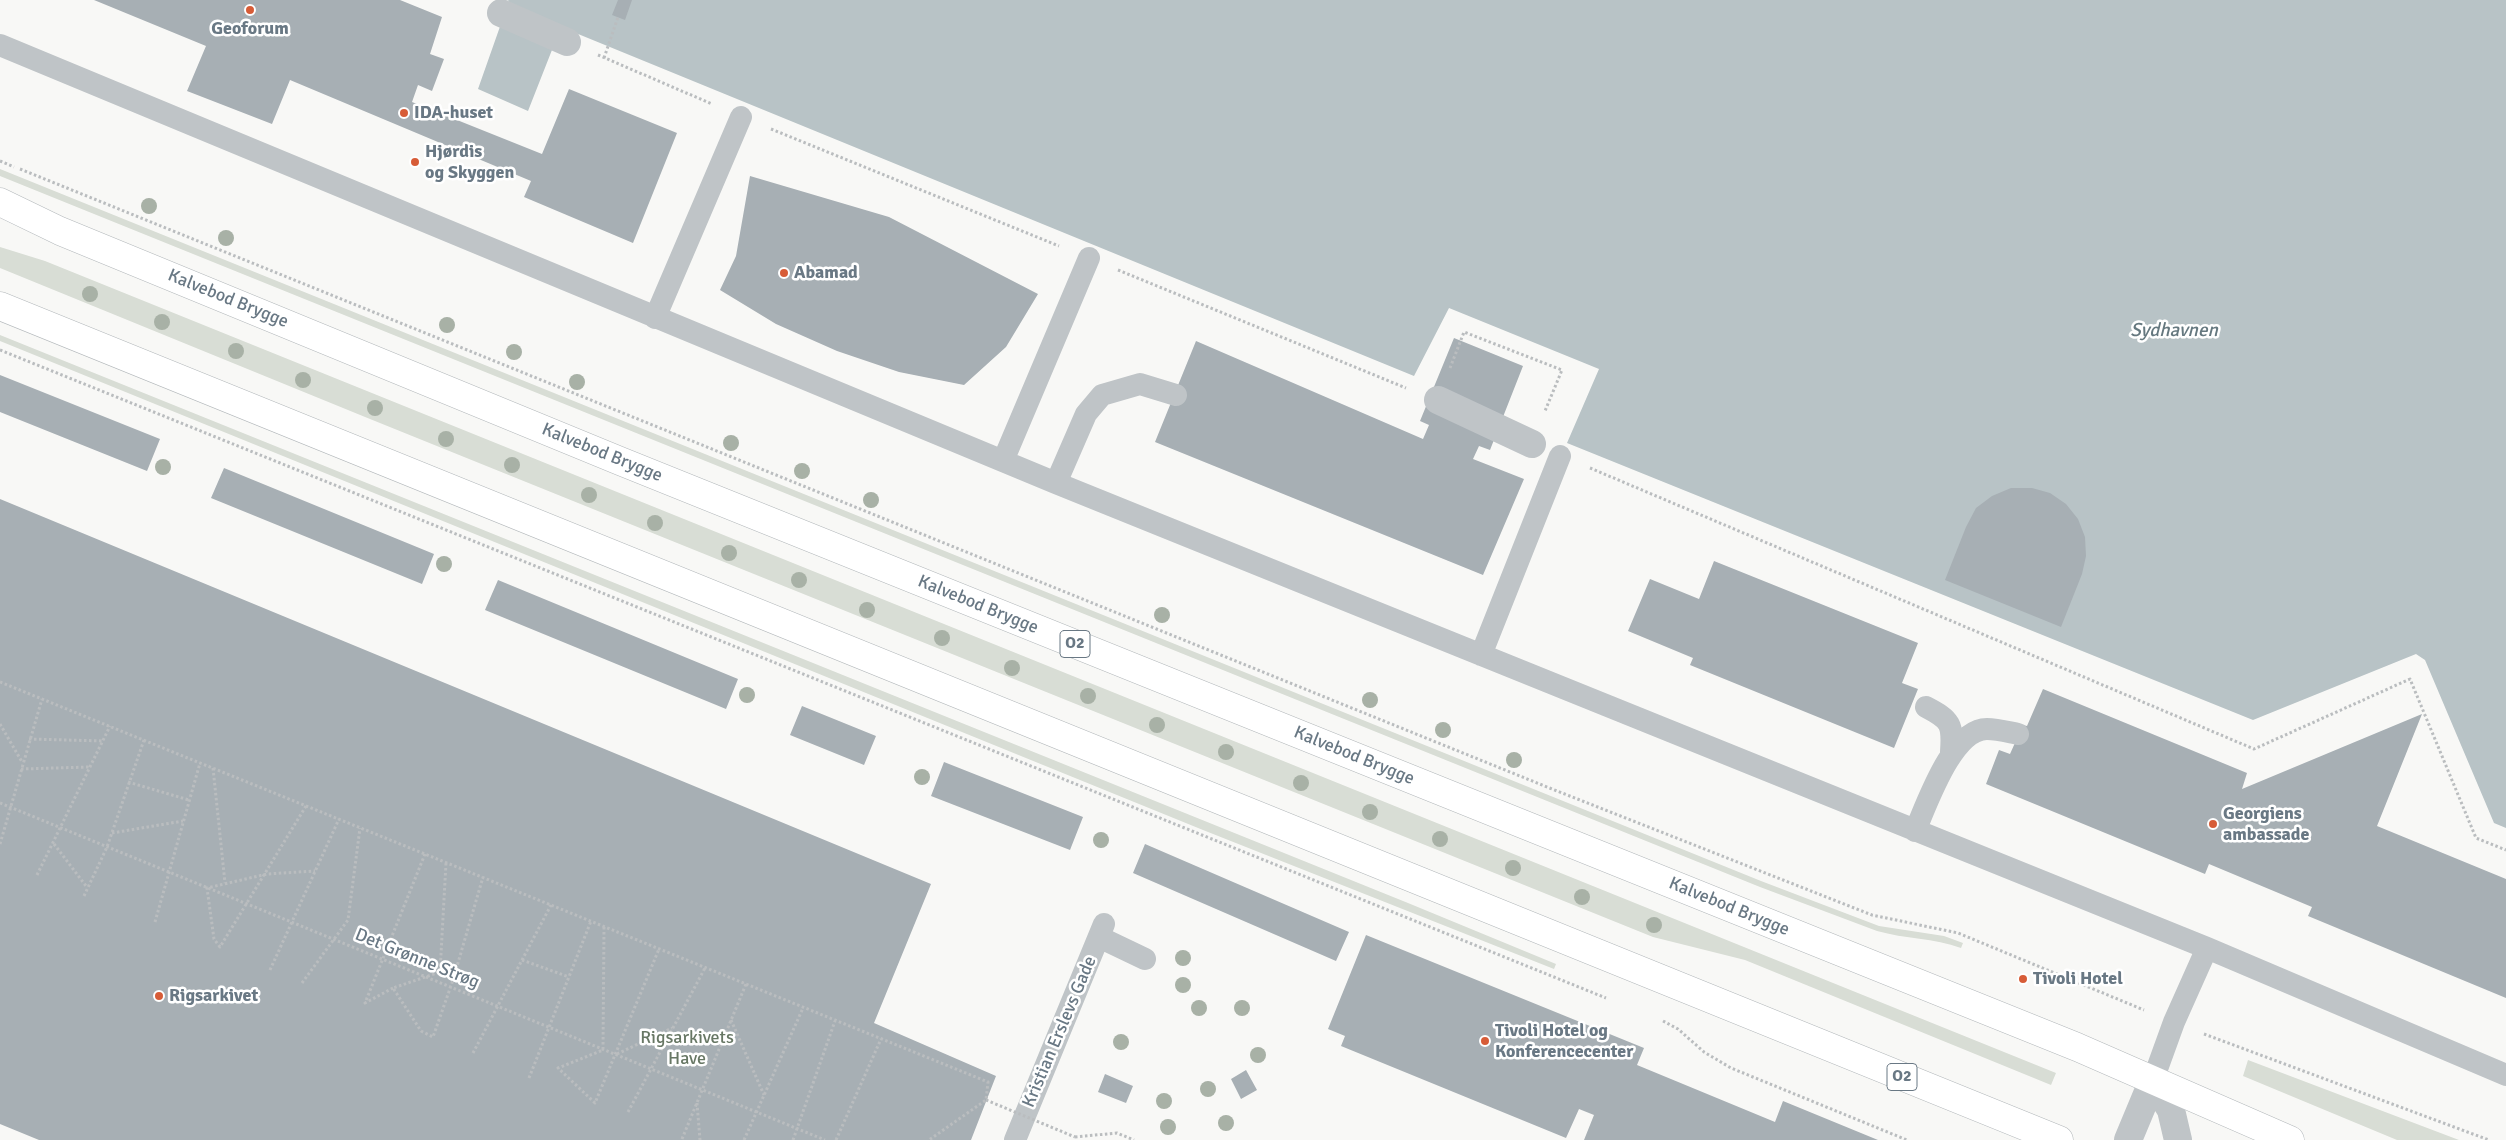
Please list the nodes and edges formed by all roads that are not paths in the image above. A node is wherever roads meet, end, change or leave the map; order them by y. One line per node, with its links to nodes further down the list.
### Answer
1 (501, 13): 2 (street)
2 (567, 42)
3 (0, 45): 8 (lane)
4 (741, 117): 8 (lane)
5 (0, 202): 23 (main road, Kalvebod Brygge / O2)
6 (1090, 258): 13 (lane)
7 (0, 306): 25 (main road, O2)
8 (655, 318): 13 (lane)
9 (1176, 395): 14 (lane)
10 (1438, 400): 11 (street)
11 (1532, 444)
12 (1560, 456): 15 (lane)
13 (1003, 461): 14 (lane)
14 (1056, 483): 15 (lane)
15 (1481, 655): 19 (lane)
16 (1926, 707): 18 (lane)
17 (2018, 734): 18 (lane)
18 (1951, 752): 19 (lane)
19 (1915, 831): 20 (lane)
20 (2207, 948): 22 (lane); 23 (lane)
21 (1145, 959): 24 (lane, Kristian Erslevs Gade)
22 (2506, 1075)
23 (2154, 1080): 26 (street); 27 (street); 28 (main road, Kalvebod Brygge / O2)
24 (1015, 1140)
25 (2059, 1140)
26 (2128, 1140)
27 (2178, 1140)
28 (2290, 1140)

